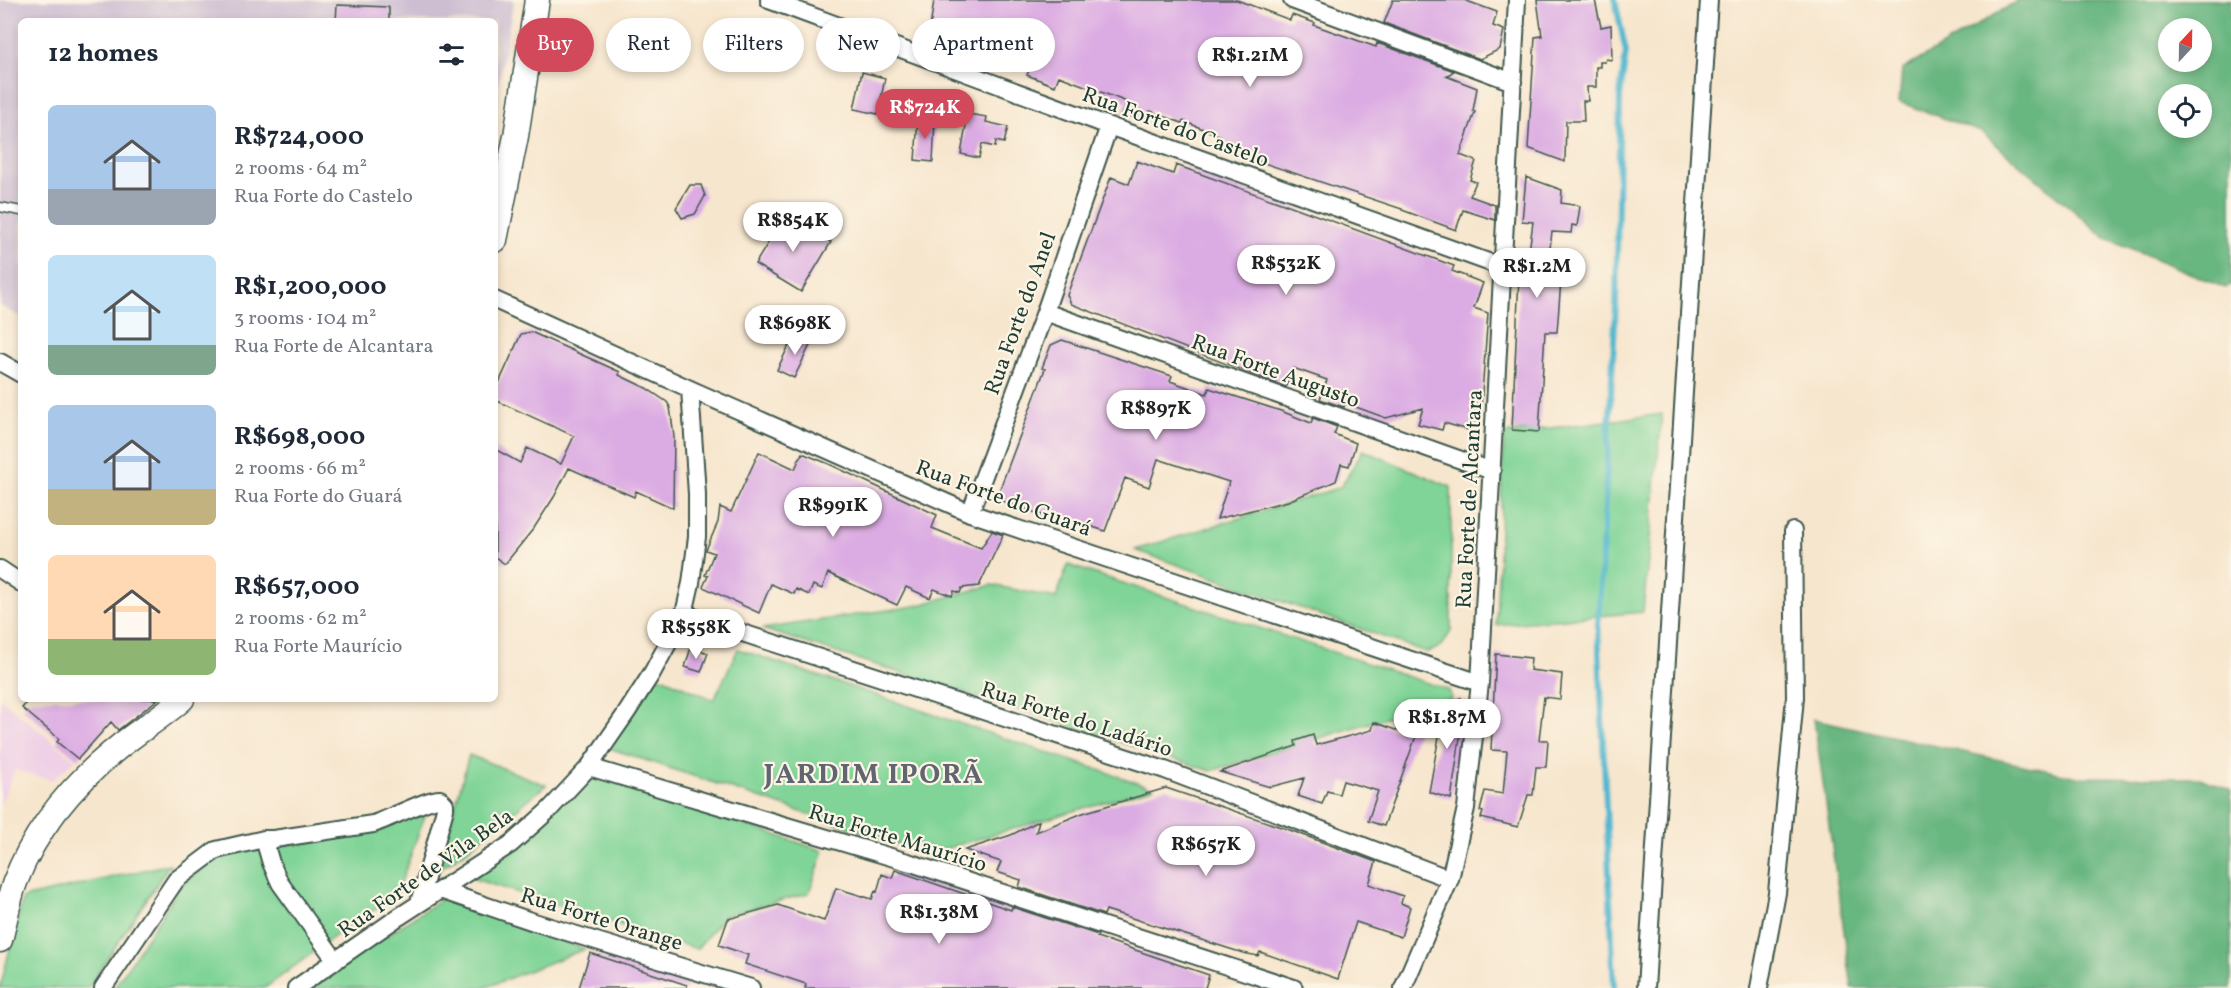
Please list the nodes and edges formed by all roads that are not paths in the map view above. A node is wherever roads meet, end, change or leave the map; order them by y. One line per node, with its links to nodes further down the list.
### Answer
1 (537, 0): 10 (main road)
2 (769, 0): 7 (street, Rua Forte do Castelo)
3 (1292, 0): 6 (street)
4 (1517, 0): 6 (street, Rua Forte de Alcantara)
5 (1709, 0): 37 (street)
6 (1513, 82): 11 (street, Rua Forte de Alcantara)
7 (1109, 126): 11 (street, Rua Forte do Castelo); 13 (street, Rua Forte do Anel)
8 (0, 207): 9 (lane)
9 (18, 210)
10 (498, 224)
11 (1502, 267): 17 (street, Rua Forte de Alcantara)
12 (498, 301): 16 (street, Rua Forte do Guará)
13 (1045, 312): 17 (street, Rua Forte Augusto); 18 (street, Rua Forte do Anel)
14 (0, 362): 15 (street)
15 (18, 372)
16 (690, 389): 18 (street, Rua Forte do Guará); 22 (street, Rua Forte de Vila Bela)
17 (1492, 471): 23 (street, Rua Forte de Alcantara)
18 (970, 513): 23 (street, Rua Forte do Guará)
19 (1793, 531): 38 (street)
20 (0, 569): 21 (street)
21 (18, 581)
22 (684, 614): 25 (street, Rua Forte de Vila Bela); 27 (street, Rua Forte do Ladário)
23 (1480, 683): 27 (street, Rua Forte de Alcantara)
24 (178, 702): 30 (main road)
25 (589, 766): 28 (street, Rua Forte de Vila Bela); 35 (street, Rua Forte Maurício)
26 (264, 838): 29 (street); 31 (street); 32 (street)
27 (1450, 879): 36 (street, Rua Forte de Alcantara)
28 (440, 890): 29 (street, Rua Forte de Vila Bela); 34 (street, Rua Forte Orange)
29 (420, 903): 31 (street, Rua Forte de Vila Bela)
30 (0, 940)
31 (336, 961): 33 (street, Rua Forte de Vila Bela)
32 (104, 988)
33 (296, 988)
34 (751, 988)
35 (1294, 988)
36 (1403, 988)
37 (1646, 988)
38 (1759, 988)

